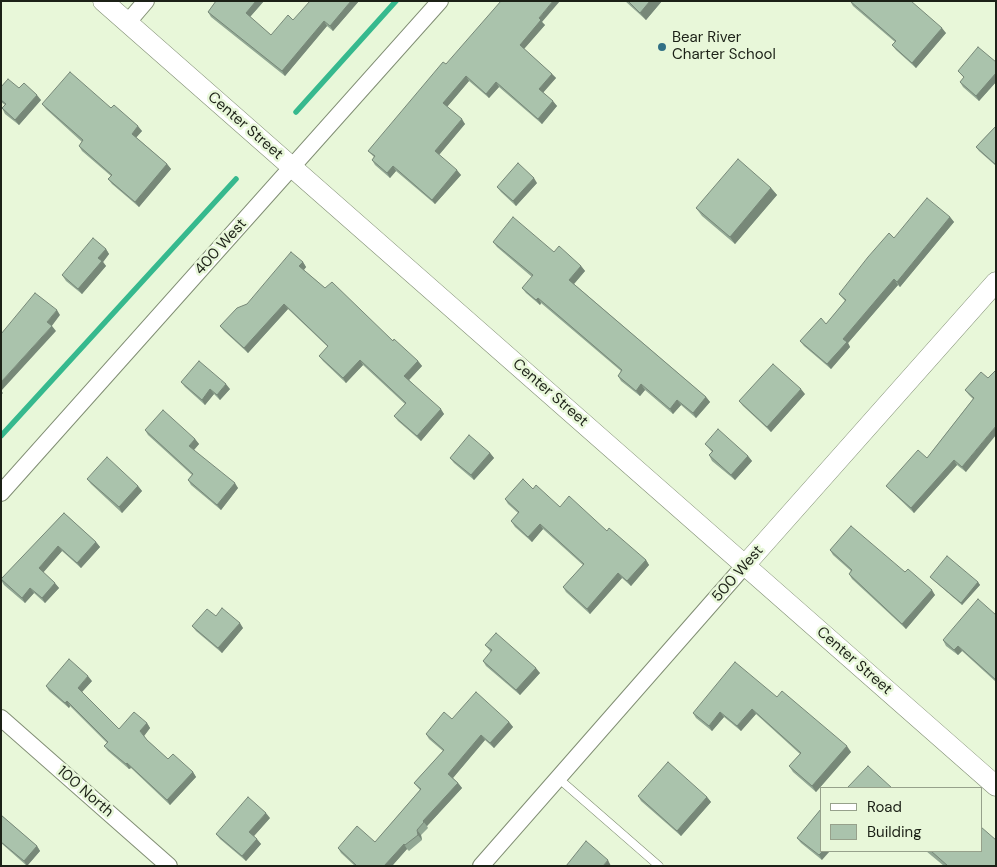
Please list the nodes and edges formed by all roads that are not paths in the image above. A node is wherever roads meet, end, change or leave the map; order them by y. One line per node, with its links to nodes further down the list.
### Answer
1 (104, 1): 4 (street, Center Street)
2 (146, 1): 4 (street)
3 (440, 1): 5 (street, 400 West)
4 (128, 22): 5 (street, Center Street)
5 (292, 167): 7 (street, 400 West); 8 (street, Center Street)
6 (995, 286): 8 (street, 500 West)
7 (1, 493)
8 (745, 565): 10 (street, 500 West); 11 (street, Center Street)
9 (1, 718): 12 (street, 100 North)
10 (558, 778): 13 (street, 500 West); 14 (lane)
11 (996, 786)
12 (169, 866)
13 (481, 866)
14 (659, 866)

